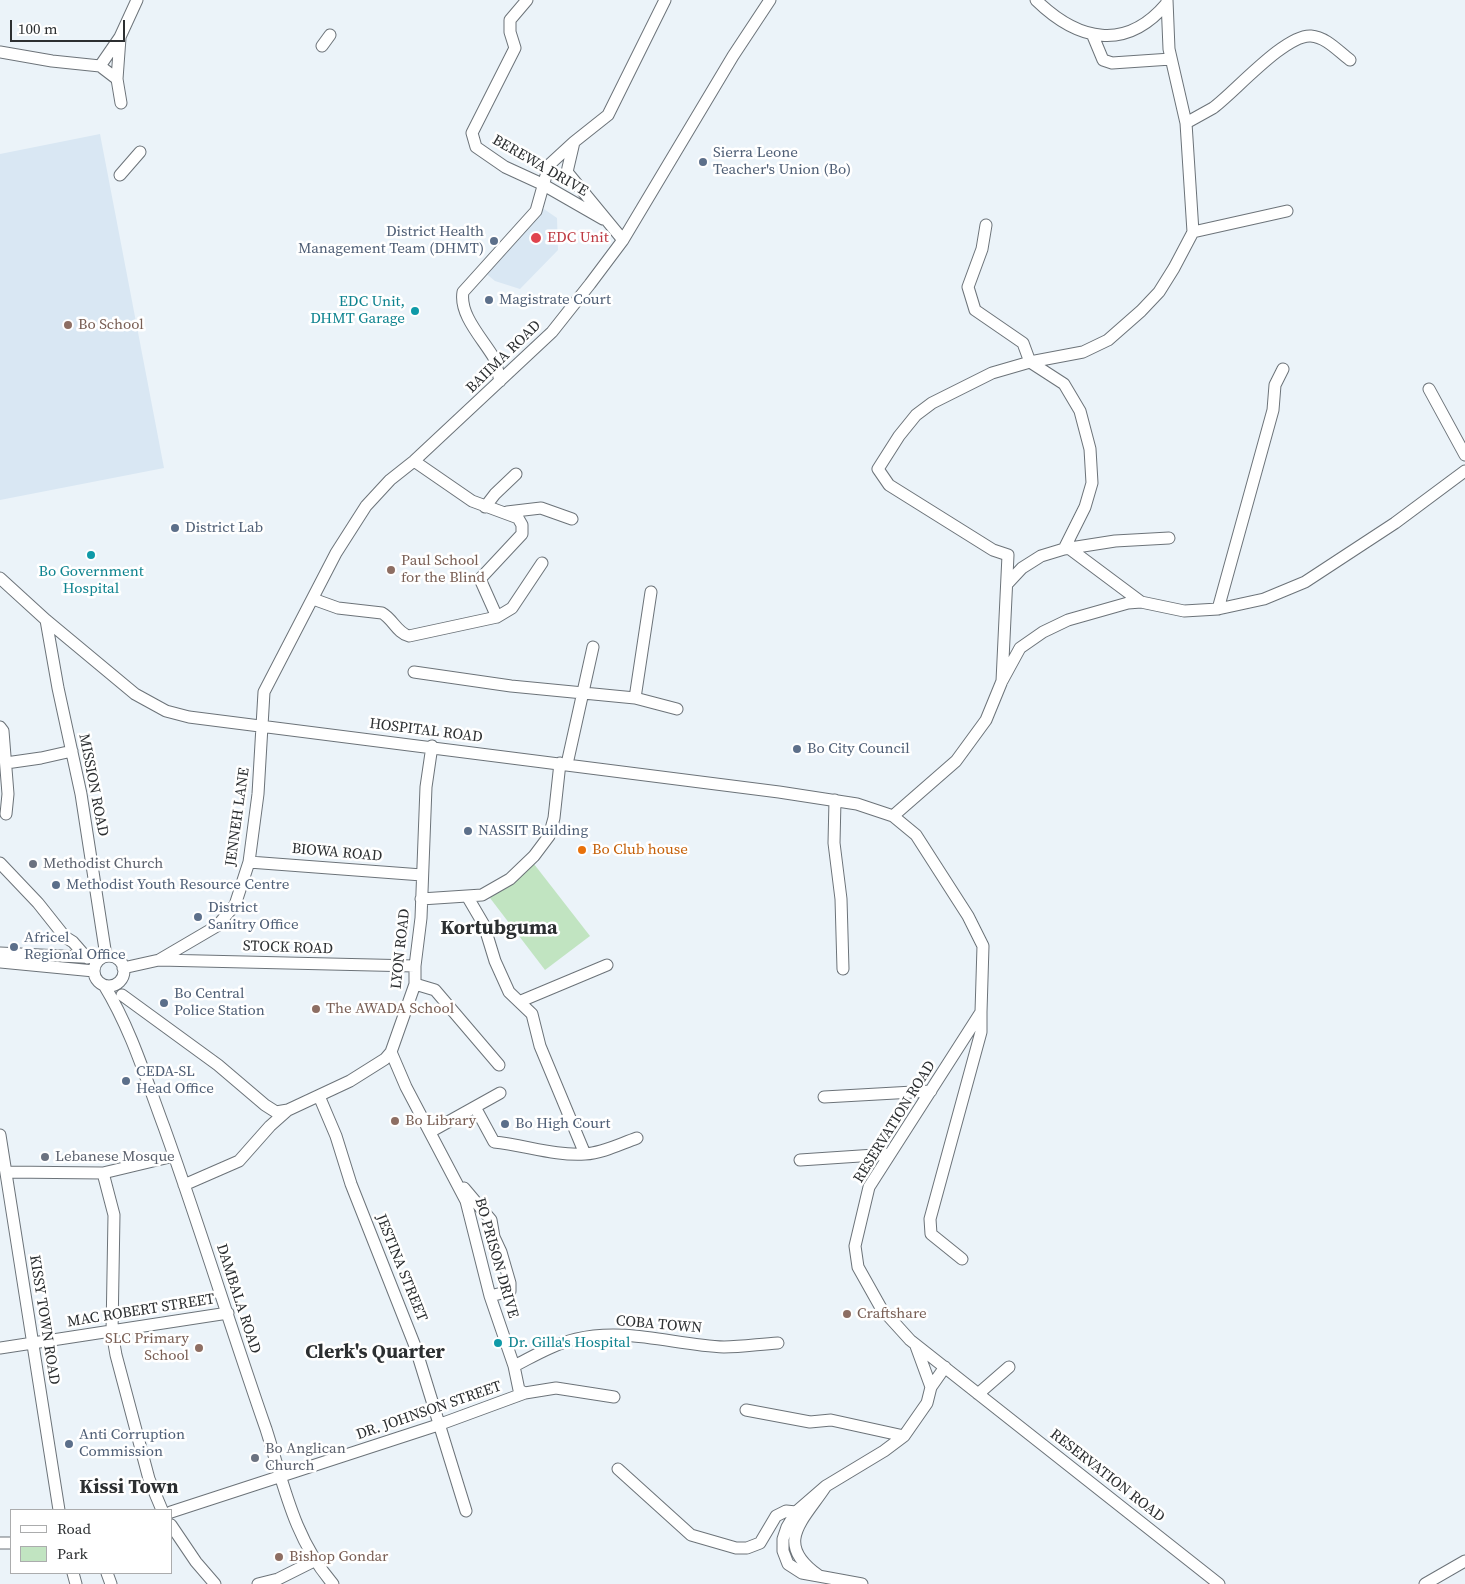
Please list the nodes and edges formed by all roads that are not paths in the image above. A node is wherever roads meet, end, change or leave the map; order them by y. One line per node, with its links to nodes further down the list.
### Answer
1 (137, 0): 9 (street)
2 (527, 0): 21 (street, BEREWA DRIVE)
3 (665, 0): 18 (street)
4 (770, 0): 26 (street, BAIIMA ROAD)
5 (1036, 0): 8 (street)
6 (1167, 1): 8 (street); 12 (street)
7 (330, 35): 10 (street)
8 (1093, 36): 12 (street)
9 (120, 37): 14 (street); 15 (street)
10 (322, 46)
11 (0, 52): 14 (street)
12 (1171, 59): 17 (street)
13 (1350, 60): 17 (street)
14 (100, 66): 15 (street)
15 (117, 79): 16 (street)
16 (121, 103)
17 (1186, 123): 25 (street)
18 (574, 142): 21 (street); 23 (street)
19 (140, 152): 20 (street)
20 (120, 175)
21 (542, 184): 23 (street, BEREWA DRIVE); 29 (street)
22 (1287, 211): 25 (street)
23 (603, 219): 26 (street)
24 (986, 225): 27 (street)
25 (1193, 232): 27 (street)
26 (623, 240): 29 (street, BAIIMA ROAD)
27 (1030, 362): 39 (street); 42 (street)
28 (1283, 369): 46 (street)
29 (500, 381): 32 (street, BAIIMA ROAD)
30 (1428, 389): 31 (street)
31 (1465, 455)
32 (414, 461): 35 (street); 44 (street, BAIIMA ROAD)
33 (1465, 472): 46 (street)
34 (516, 474): 35 (street)
35 (485, 507): 36 (street)
36 (507, 512): 37 (street); 47 (street)
37 (572, 519)
38 (1168, 538): 39 (street)
39 (1067, 549): 42 (street); 45 (street)
40 (542, 564): 47 (street)
41 (0, 578): 48 (street, HOSPITAL ROAD)
42 (1008, 582): 51 (street)
43 (651, 592): 53 (street)
44 (313, 599): 47 (street); 55 (street, BAIIMA ROAD)
45 (1140, 602): 46 (street); 51 (street)
46 (1218, 609)
47 (497, 617)
48 (46, 620): 55 (street, HOSPITAL ROAD); 58 (street, MISSION ROAD)
49 (593, 648): 52 (street)
50 (414, 672): 52 (street)
51 (1002, 681): 63 (street)
52 (583, 692): 53 (street); 60 (street)
53 (635, 698): 54 (street)
54 (677, 709)
55 (264, 726): 57 (street, HOSPITAL ROAD); 64 (street, JENNEH LANE)
56 (0, 727): 59 (street)
57 (432, 746): 60 (street, HOSPITAL ROAD); 66 (street, LYON ROAD)
58 (72, 751): 59 (street); 70 (street, MISSION ROAD)
59 (6, 763): 62 (street)
60 (564, 764): 61 (street, HOSPITAL ROAD); 67 (street)
61 (835, 800): 63 (street, HOSPITAL ROAD); 77 (street)
62 (6, 814)
63 (893, 816): 83 (street)
64 (249, 862): 66 (street, BIOWA ROAD); 71 (street, JENNEH LANE)
65 (0, 863): 73 (street)
66 (422, 875): 68 (street, LYON ROAD)
67 (467, 896): 68 (street); 82 (street)
68 (421, 899): 75 (street, LYON ROAD)
69 (0, 953): 73 (street)
70 (104, 957): 73 (street); 76 (street)
71 (159, 960): 75 (street, STOCK ROAD); 76 (street)
72 (0, 962): 73 (street)
73 (85, 964): 79 (street, DAMBALA ROAD)
74 (607, 964): 82 (street)
75 (415, 966): 80 (street, LYON ROAD)
76 (123, 968): 78 (street)
77 (844, 969)
78 (120, 980): 79 (street); 81 (street, DAMBALA ROAD)
79 (104, 984): 84 (street, DAMBALA ROAD)
80 (415, 984): 85 (street, LYON ROAD); 86 (street)
81 (122, 994): 84 (street, DAMBALA ROAD); 91 (street)
82 (520, 1001): 98 (street)
83 (981, 1012): 87 (street, RESERVATION ROAD); 106 (street)
84 (124, 1018): 100 (street, DAMBALA ROAD)
85 (390, 1052): 89 (street); 95 (street, BO PRISON DRIVE)
86 (499, 1065)
87 (931, 1091): 90 (street); 99 (street, RESERVATION ROAD)
88 (500, 1093): 92 (street)
89 (319, 1096): 93 (street); 122 (street, JESTINA STREET)
90 (824, 1097)
91 (265, 1105): 93 (street); 94 (street)
92 (475, 1107): 95 (street); 98 (street)
93 (288, 1110): 94 (street)
94 (270, 1126): 105 (street)
95 (430, 1132): 104 (street, BO PRISON DRIVE)
96 (0, 1134): 102 (street, KISSY TOWN ROAD)
97 (637, 1138): 98 (street)
98 (585, 1154)
99 (890, 1154): 101 (street); 112 (street, RESERVATION ROAD)
100 (174, 1156): 103 (street); 105 (street, DAMBALA ROAD)
101 (800, 1160)
102 (7, 1172): 103 (street); 110 (street, KISSY TOWN ROAD)
103 (103, 1173): 109 (street)
104 (454, 1178): 107 (street, BO PRISON DRIVE); 107 (street)
105 (184, 1185): 108 (street, DAMBALA ROAD)
106 (962, 1259)
107 (490, 1296): 114 (street, BO PRISON DRIVE)
108 (228, 1313): 109 (street, MAC ROBERT STREET); 125 (street, DAMBALA ROAD)
109 (112, 1332): 110 (street, MAC ROBERT STREET); 128 (street)
110 (32, 1343): 113 (street, MAC ROBERT STREET); 127 (street, KISSY TOWN ROAD)
111 (778, 1343): 114 (street, COBA TOWN)
112 (916, 1346): 115 (street, RESERVATION ROAD); 117 (street)
113 (0, 1348)
114 (514, 1366): 118 (street, BO PRISON DRIVE)
115 (945, 1367): 117 (street); 119 (street, RESERVATION ROAD)
116 (1009, 1367): 119 (street)
117 (931, 1387): 123 (street)
118 (525, 1394): 120 (street, DR. JOHNSON STREET); 122 (street, DR. JOHNSON STREET)
119 (978, 1394): 140 (street, RESERVATION ROAD)
120 (614, 1397)
121 (746, 1410): 123 (street)
122 (438, 1424): 125 (street, DR. JOHNSON STREET); 129 (street, JESTINA STREET)
123 (904, 1436): 126 (street)
124 (618, 1469): 131 (street)
125 (282, 1477): 130 (street, DR. JOHNSON STREET); 133 (street, DAMBALA ROAD)
126 (826, 1486): 131 (street); 135 (street)
127 (59, 1509)
128 (162, 1509)
129 (466, 1510)
130 (172, 1512)
131 (796, 1512): 135 (street)
132 (172, 1526): 136 (street)
133 (314, 1561): 137 (street); 138 (street, DAMBALA ROAD)
134 (1465, 1561): 141 (street)
135 (818, 1575): 139 (street)
136 (216, 1584)
137 (258, 1584)
138 (333, 1584)
139 (862, 1584)
140 (1220, 1584)
141 (1425, 1584)

